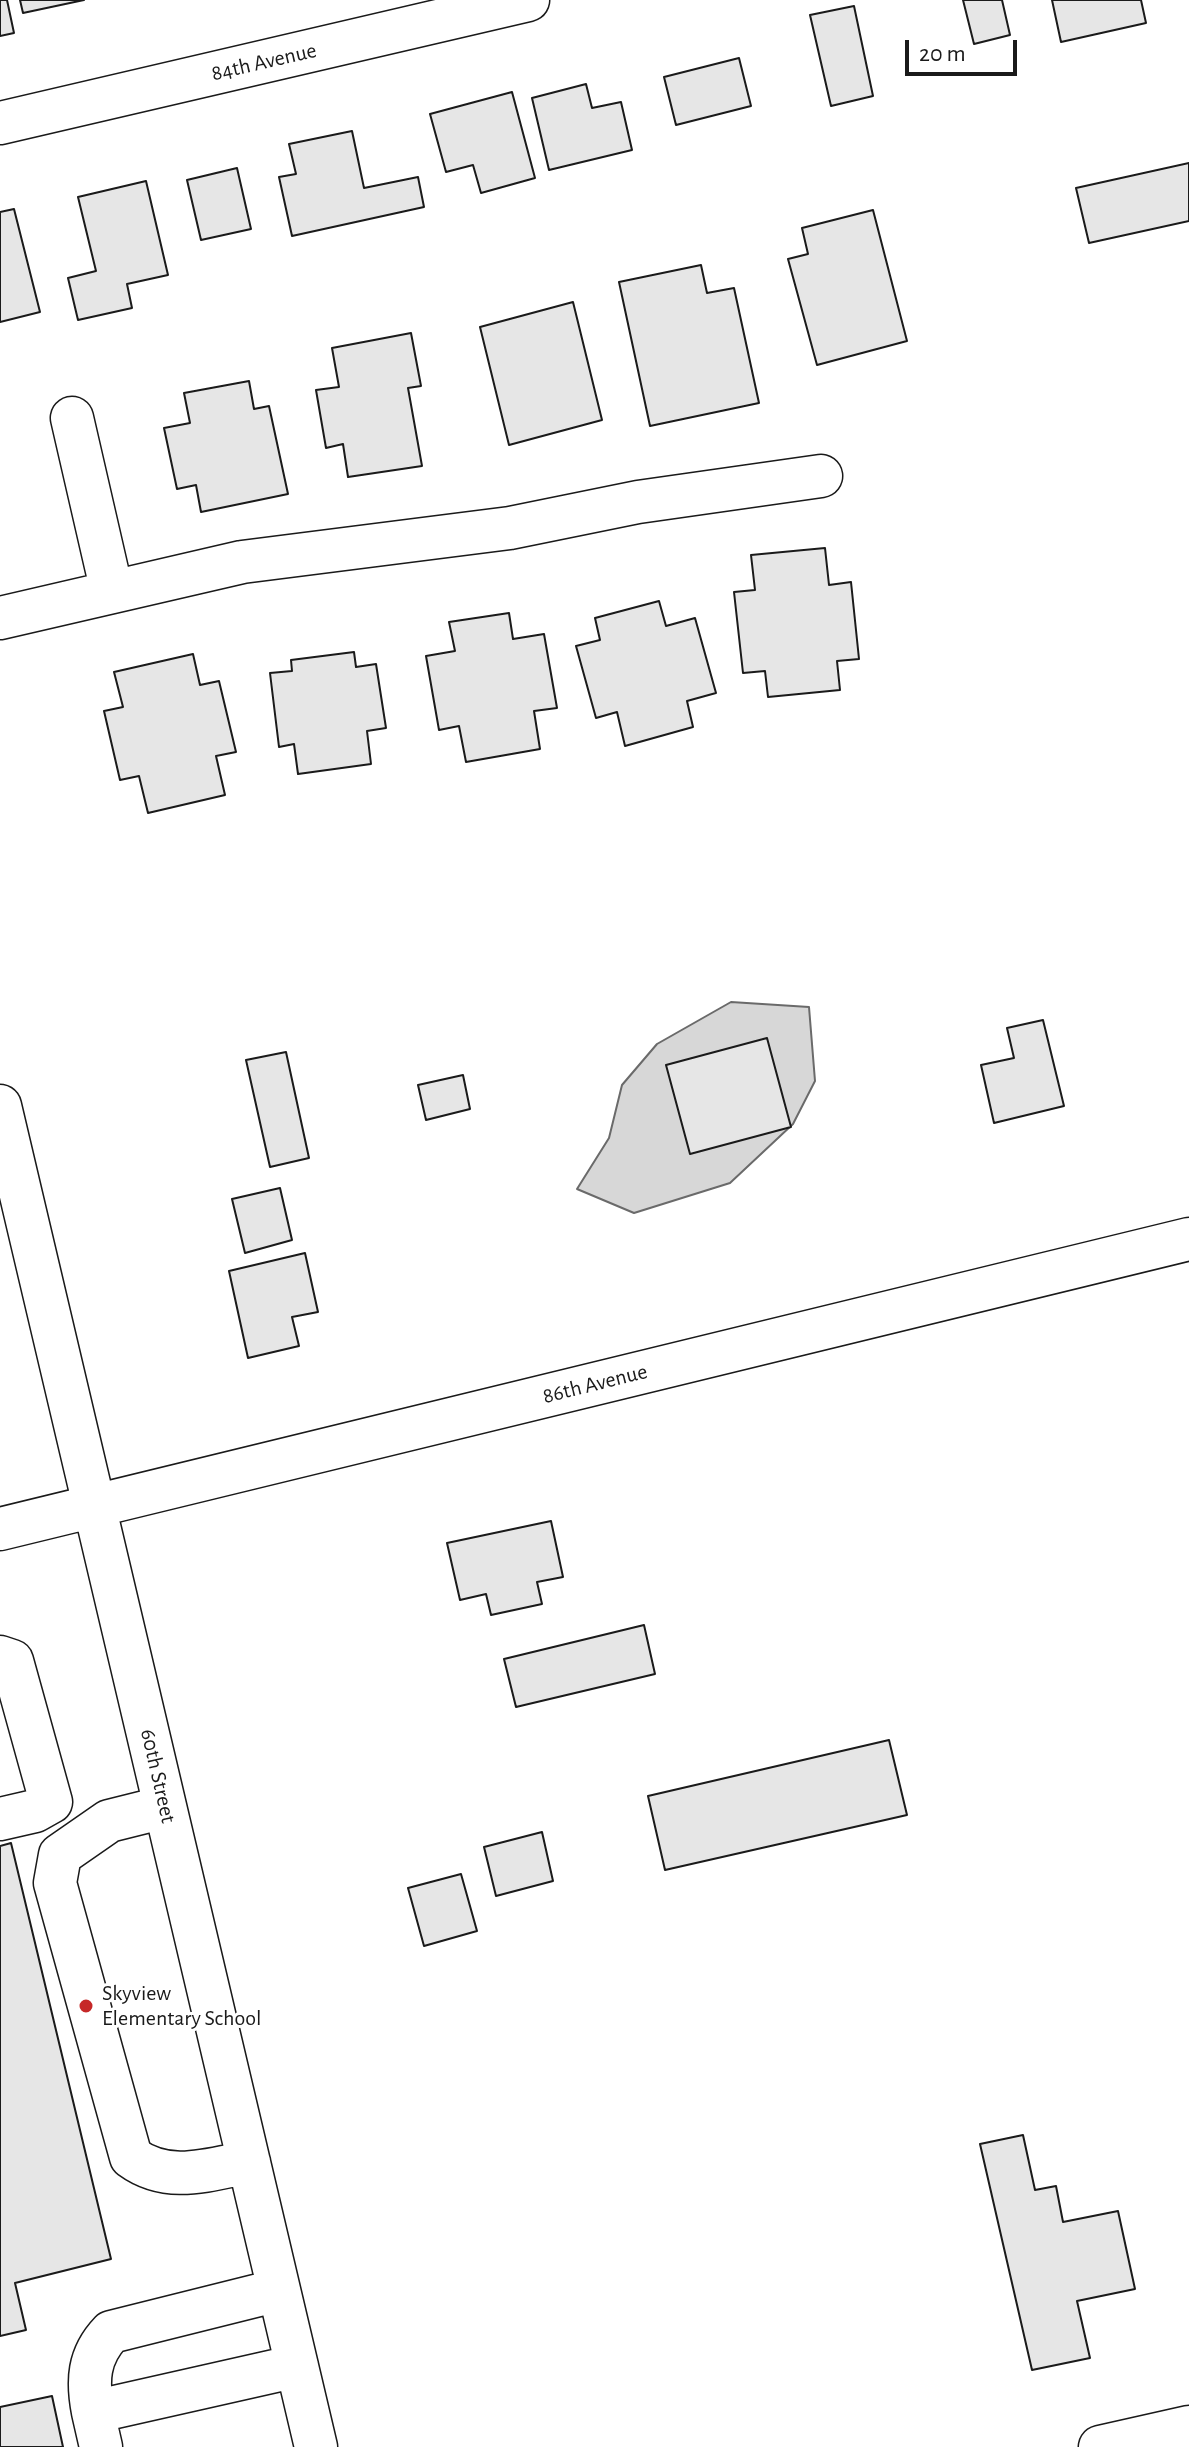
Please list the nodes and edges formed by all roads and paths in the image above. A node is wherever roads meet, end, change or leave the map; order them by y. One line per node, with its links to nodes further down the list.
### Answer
1 (528, 0): 2 (street, 84th Avenue)
2 (0, 123)
3 (72, 418): 5 (street)
4 (821, 476): 5 (street)
5 (112, 592): 6 (street)
6 (0, 618)
7 (0, 1106): 9 (street, 60th Street)
8 (1189, 1239): 9 (street, 86th Avenue)
9 (94, 1507): 10 (street, 86th Avenue); 13 (street, 60th Street)
10 (0, 1529)
11 (0, 1657): 12 (street)
12 (51, 1802): 14 (street); 15 (street)
13 (165, 1807): 15 (street); 16 (street, 60th Street)
14 (0, 1819)
15 (90, 1834): 16 (street)
16 (249, 2162): 17 (street, 60th Street)
17 (279, 2290): 18 (street, 60th Street); 20 (street)
18 (297, 2366): 20 (street); 21 (street, 60th Street)
19 (1189, 2427): 22 (street)
20 (97, 2429)
21 (316, 2447)
22 (1100, 2447)

